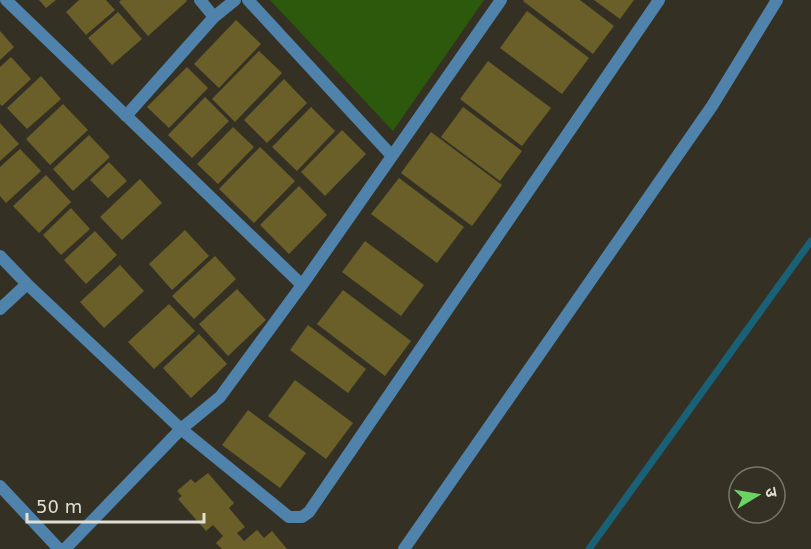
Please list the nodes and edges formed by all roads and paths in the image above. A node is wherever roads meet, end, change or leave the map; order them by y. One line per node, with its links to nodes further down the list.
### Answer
1 (6, 0): 9 (street)
2 (200, 0): 8 (street)
3 (235, 0): 8 (street)
4 (248, 0): 10 (street)
5 (501, 0): 10 (street)
6 (658, 0): 15 (street)
7 (777, 0): 19 (street)
8 (214, 17): 9 (street)
9 (126, 116): 13 (street)
10 (392, 156): 13 (street)
11 (0, 256): 12 (street)
12 (27, 284): 14 (street); 15 (street)
13 (302, 285): 15 (street)
14 (0, 309)
15 (181, 429): 18 (street)
16 (0, 486): 17 (street)
17 (59, 549)
18 (65, 549)
19 (404, 549)

